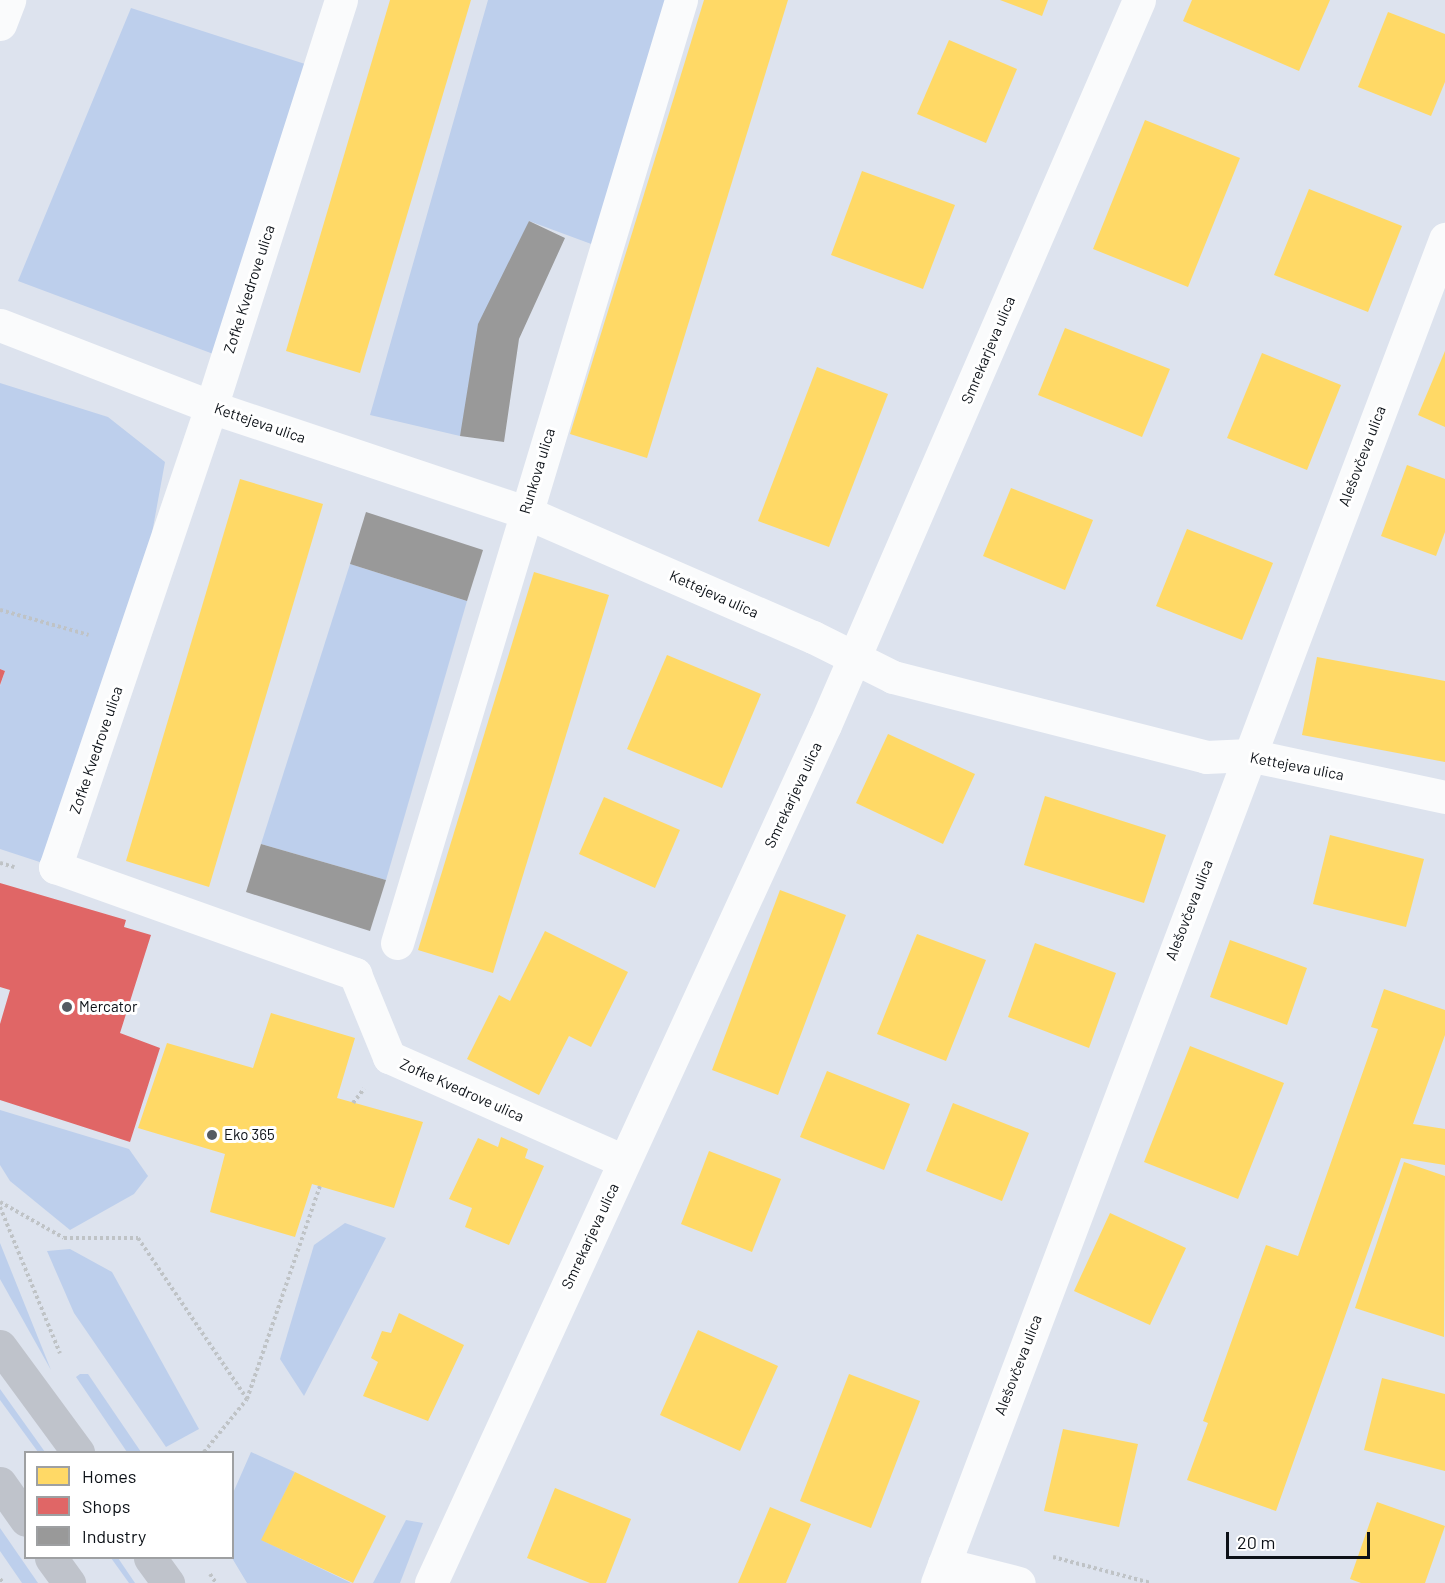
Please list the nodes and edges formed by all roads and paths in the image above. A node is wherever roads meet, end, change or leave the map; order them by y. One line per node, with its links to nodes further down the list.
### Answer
1 (9, 0): 5 (street)
2 (340, 0): 8 (street, Zofke Kvedrove ulica)
3 (681, 0): 9 (street, Runkova ulica)
4 (1139, 0): 12 (street, Smrekarjeva ulica)
5 (0, 24)
6 (1445, 239): 13 (street, Alešovčeva ulica)
7 (0, 325): 8 (street, Kettejeva ulica)
8 (212, 407): 9 (street, Kettejeva ulica); 11 (street, Zofke Kvedrove ulica)
9 (525, 512): 12 (street, Kettejeva ulica); 15 (street, Runkova ulica)
10 (0, 609): 11 (path)
11 (131, 648): 16 (street, Zofke Kvedrove ulica)
12 (855, 657): 13 (street, Kettejeva ulica); 16 (street, Smrekarjeva ulica)
13 (1249, 755): 14 (street, Kettejeva ulica); 29 (street, Alešovčeva ulica)
14 (1445, 797)
15 (397, 943)
16 (624, 1161): 34 (street, Smrekarjeva ulica)
17 (320, 1186): 22 (path)
18 (0, 1202): 22 (path)
19 (0, 1207): 20 (path)
20 (45, 1311)
21 (0, 1346): 23 (main road)
22 (247, 1399): 24 (path)
23 (77, 1451)
24 (205, 1451)
25 (0, 1483): 26 (main road)
26 (24, 1517)
27 (52, 1559): 32 (main road)
28 (151, 1559): 33 (main road)
29 (940, 1574): 35 (street)
30 (0, 1579): 31 (path)
31 (3, 1583)
32 (69, 1583)
33 (168, 1583)
34 (431, 1583)
35 (1019, 1583)

